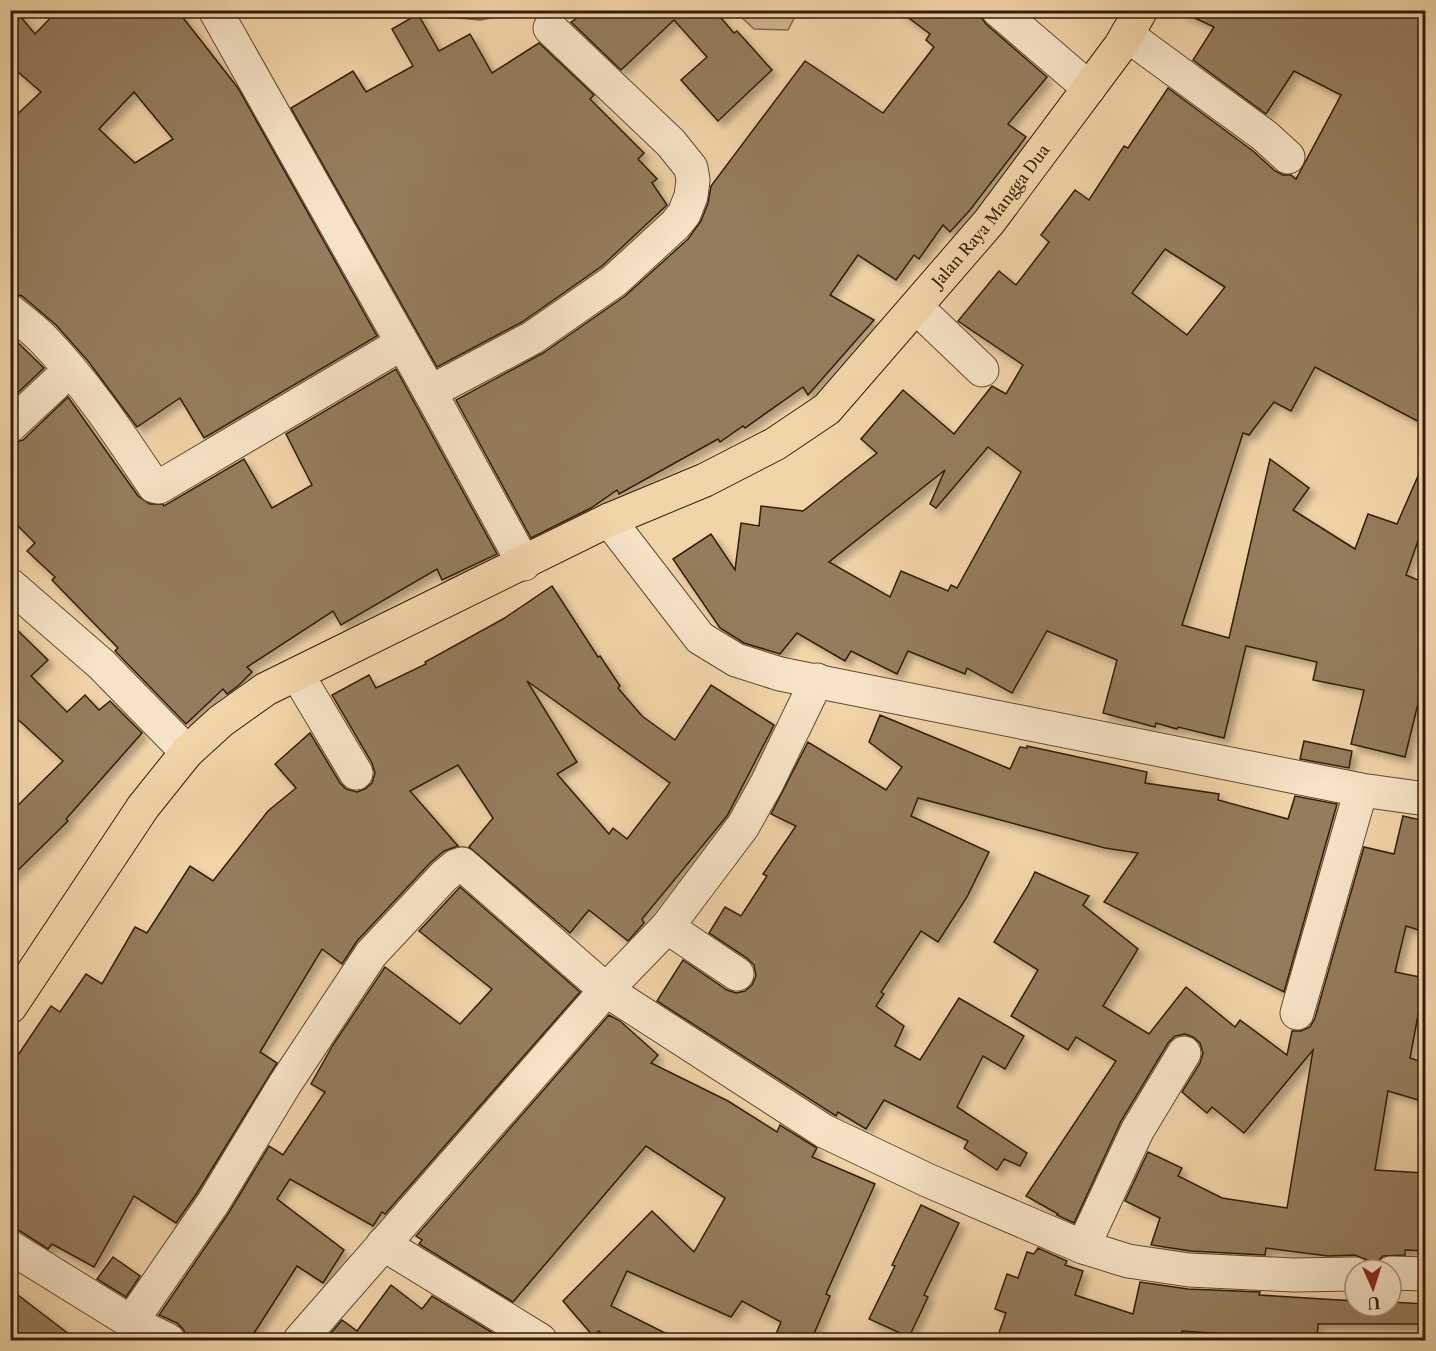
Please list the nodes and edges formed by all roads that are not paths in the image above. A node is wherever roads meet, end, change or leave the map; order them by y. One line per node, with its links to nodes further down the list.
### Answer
1 (215, 10): 9 (street)
2 (998, 10): 5 (street)
3 (1134, 23): 5 (highway, Jalan Raya Mangga Dua); 6 (street)
4 (550, 28): 12 (street)
5 (1089, 88): 7 (highway, Jalan Raya Mangga Dua)
6 (1288, 157)
7 (916, 307): 11 (street); 14 (highway, Jalan Raya Mangga Dua)
8 (10, 311): 10 (street)
9 (401, 344): 10 (street); 12 (street)
10 (70, 370): 13 (street)
11 (982, 370)
12 (430, 392): 15 (street)
13 (10, 426)
14 (609, 520): 15 (highway, Jalan Raya Mangga Dua); 18 (street)
15 (524, 564): 17 (highway, Jalan Raya Mangga Dua)
16 (10, 585): 19 (street)
17 (297, 674): 19 (highway, Jalan Raya Mangga Dua); 20 (street)
18 (817, 680): 21 (street); 23 (street)
19 (186, 752): 25 (highway, Jalan Raya Mangga Dua)
20 (356, 773)
21 (1361, 790): 22 (street); 27 (street)
22 (1425, 799)
23 (668, 927): 24 (street); 26 (street)
24 (737, 974)
25 (15, 989)
26 (606, 990): 29 (street); 31 (street); 35 (street)
27 (1297, 1013)
28 (1184, 1053): 31 (street)
29 (383, 1244): 37 (street); 38 (street)
30 (10, 1247): 35 (street)
31 (1083, 1247): 33 (street)
32 (1403, 1273): 34 (street)
33 (1343, 1274)
34 (1425, 1274)
35 (131, 1322): 36 (street)
36 (168, 1341)
37 (300, 1341)
38 (540, 1341)

